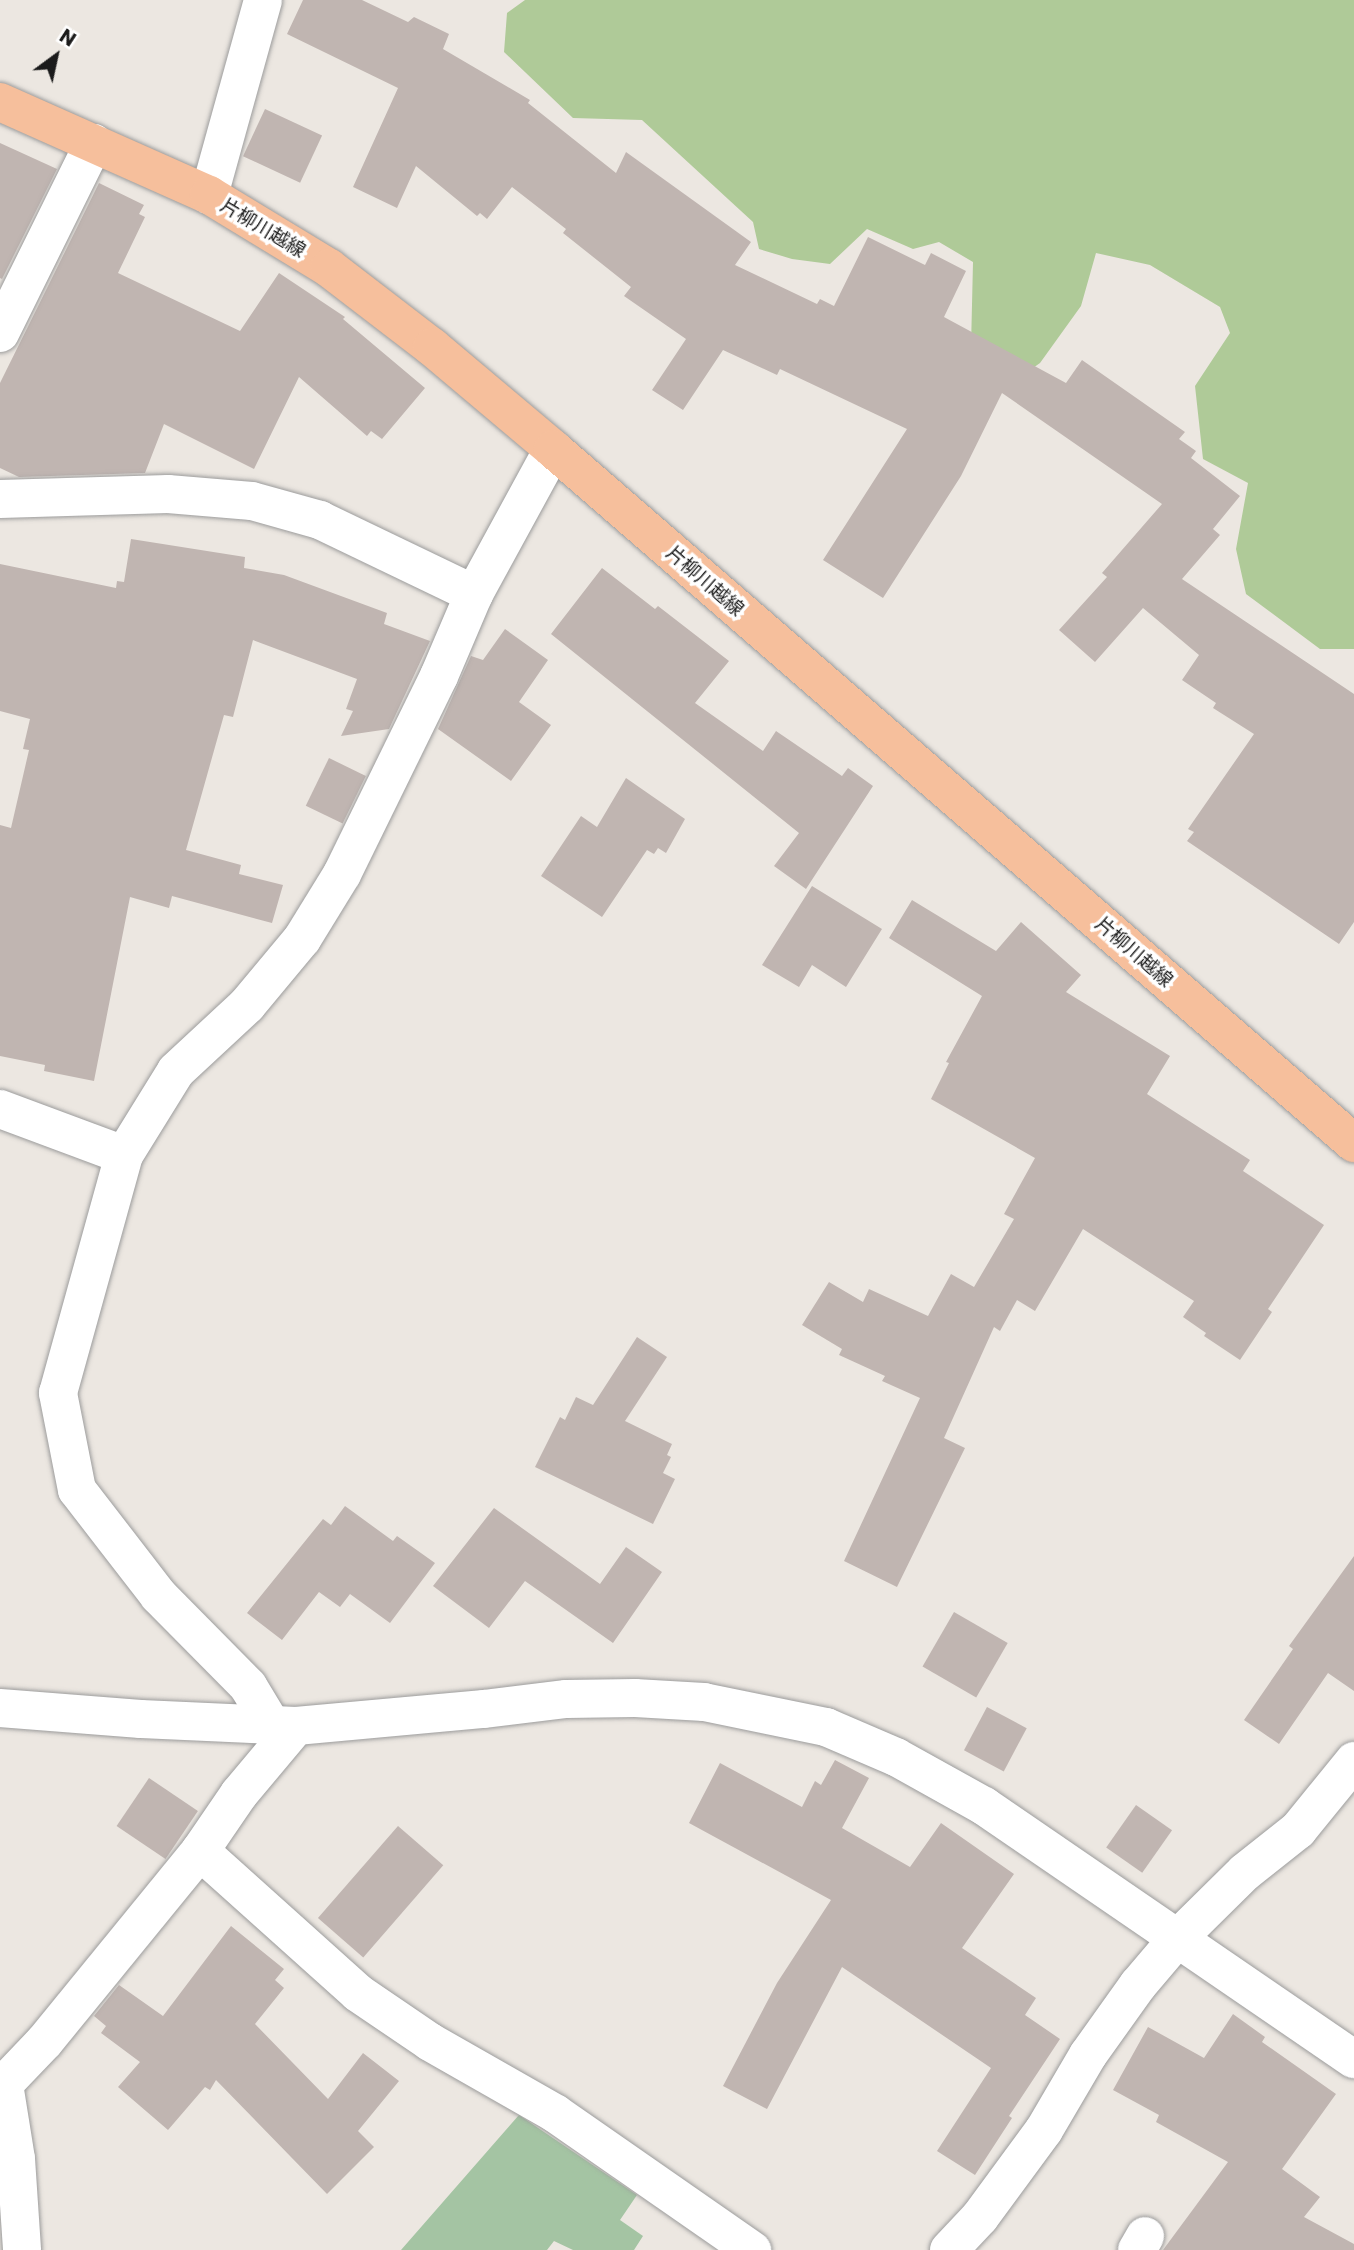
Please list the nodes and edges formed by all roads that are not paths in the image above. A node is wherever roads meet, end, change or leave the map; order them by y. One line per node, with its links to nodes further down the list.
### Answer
1 (263, 0): 4 (street)
2 (0, 102): 3 (main road, 片柳川越線)
3 (94, 143): 4 (main road, 片柳川越線); 5 (street)
4 (209, 195): 6 (main road, 片柳川越線)
5 (0, 333)
6 (553, 449): 8 (street); 10 (main road, 片柳川越線)
7 (0, 499): 8 (street)
8 (474, 594): 11 (street)
9 (0, 1109): 11 (street)
10 (1354, 1143)
11 (124, 1155): 13 (street)
12 (0, 1708): 13 (street)
13 (283, 1725): 15 (street); 16 (street)
14 (1354, 1761): 16 (street)
15 (200, 1851): 18 (street); 20 (street)
16 (1177, 1939): 17 (street); 21 (street)
17 (1354, 2059)
18 (2, 2083): 19 (street)
19 (22, 2250)
20 (752, 2250)
21 (949, 2250)

